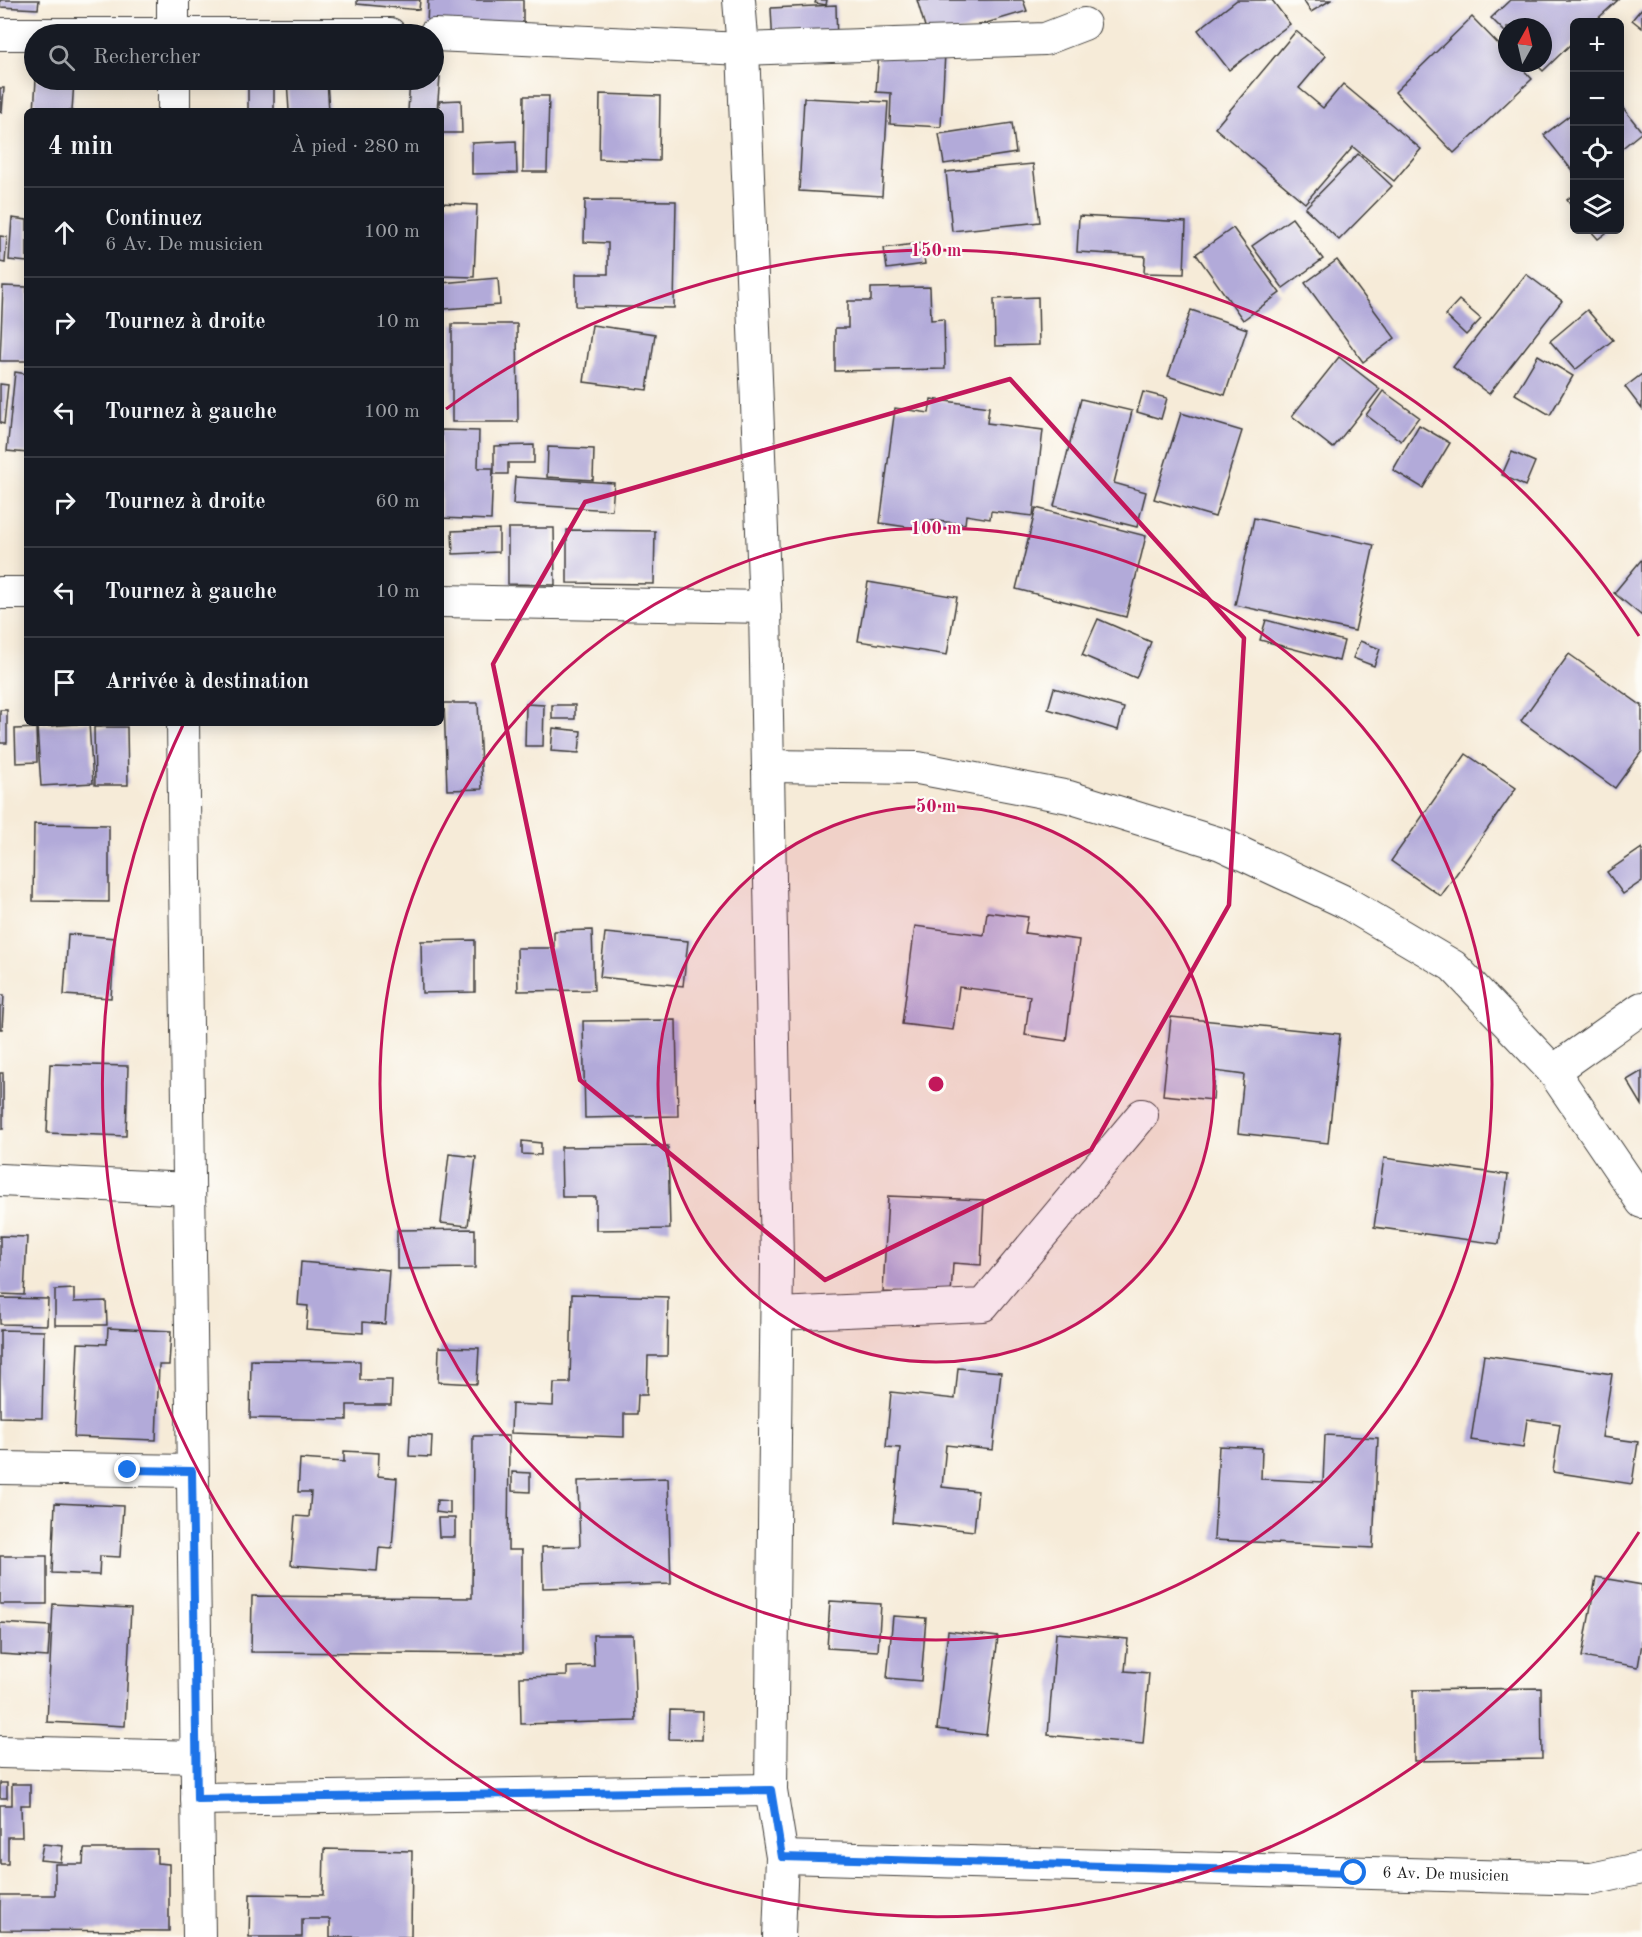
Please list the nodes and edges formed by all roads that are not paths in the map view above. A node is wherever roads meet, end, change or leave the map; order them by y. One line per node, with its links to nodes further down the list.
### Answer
1 (173, 0): 3 (street)
2 (739, 0): 8 (street)
3 (173, 24)
4 (1084, 24): 8 (street)
5 (0, 34): 6 (street)
6 (24, 34)
7 (444, 35): 8 (street)
8 (743, 49): 14 (street)
9 (174, 90): 10 (street)
10 (174, 108)
11 (0, 593): 12 (street)
12 (24, 593)
13 (444, 601): 14 (street)
14 (765, 608): 16 (street)
15 (183, 726): 21 (street)
16 (769, 766): 18 (street); 23 (street)
17 (1642, 1008): 18 (street)
18 (1553, 1071): 22 (street)
19 (1142, 1115): 23 (street)
20 (0, 1180): 21 (street)
21 (189, 1189): 25 (street)
22 (1642, 1202)
23 (777, 1314): 28 (street)
24 (0, 1468): 25 (street)
25 (192, 1471): 27 (street)
26 (0, 1752): 27 (street)
27 (197, 1757): 29 (street)
28 (771, 1790): 29 (street); 30 (street)
29 (197, 1799): 32 (street)
30 (782, 1857): 31 (street, 6 Av. De musicien); 33 (street)
31 (1642, 1868)
32 (199, 1937)
33 (779, 1937)

